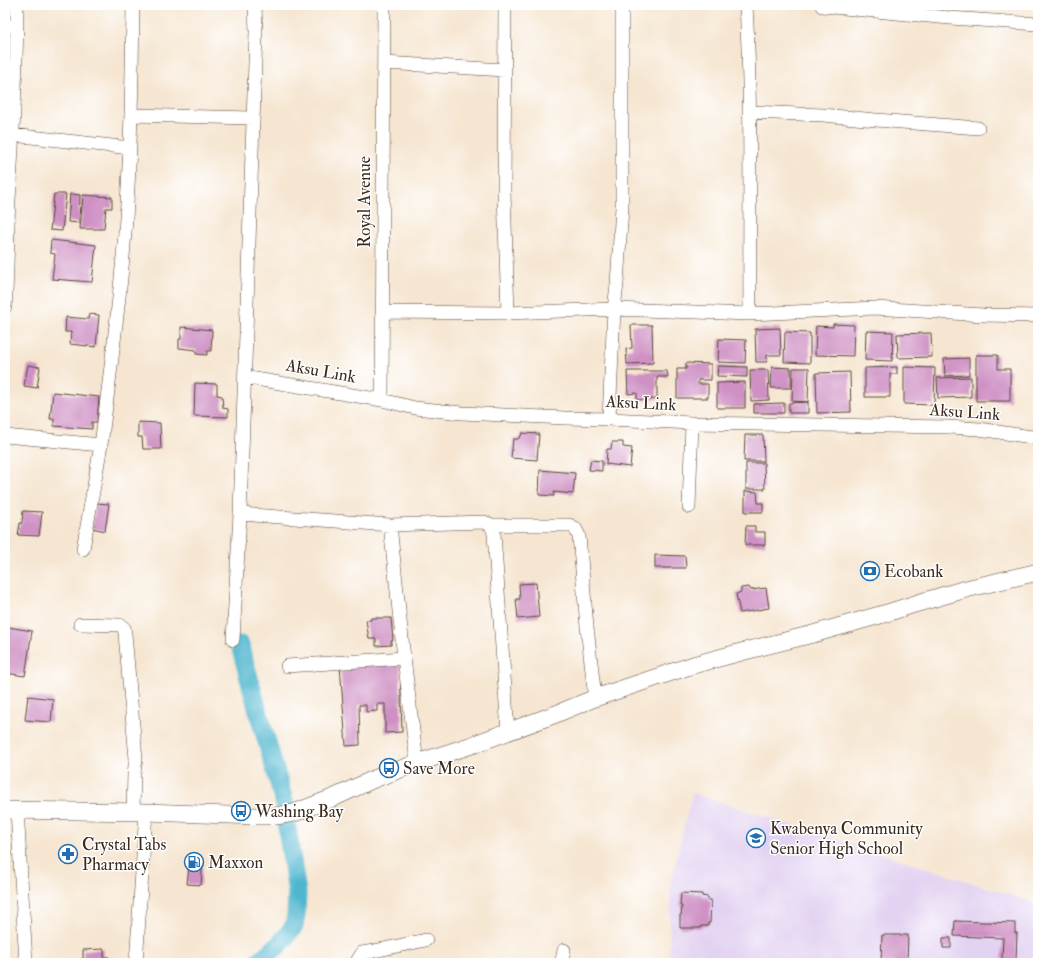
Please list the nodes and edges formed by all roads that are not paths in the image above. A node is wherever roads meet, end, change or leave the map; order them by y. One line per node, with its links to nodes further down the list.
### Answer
1 (17, 5): 10 (street)
2 (133, 5): 14 (street)
3 (255, 5): 15 (street)
4 (384, 5): 11 (street, Royal Avenue)
5 (505, 5): 12 (street)
6 (622, 5): 21 (street)
7 (746, 5): 13 (street)
8 (822, 6): 9 (street)
9 (1038, 24)
10 (11, 26): 17 (street)
11 (384, 64): 12 (street); 22 (street, Royal Avenue)
12 (505, 70): 23 (street)
13 (750, 112): 16 (street); 24 (street)
14 (132, 115): 15 (street); 18 (street)
15 (252, 118): 26 (street)
16 (978, 128)
17 (13, 135): 18 (street); 19 (street)
18 (130, 148): 32 (street)
19 (7, 203): 20 (street)
20 (5, 307)
21 (614, 309): 23 (street); 24 (street); 28 (street)
22 (382, 312): 23 (street); 27 (street, Royal Avenue)
23 (508, 313)
24 (750, 314): 25 (street)
25 (1038, 316)
26 (244, 377): 27 (street, Aksu Link); 34 (street)
27 (382, 400): 28 (street, Aksu Link)
28 (609, 419): 29 (street, Aksu Link)
29 (692, 423): 31 (street, Aksu Link); 33 (street)
30 (5, 436): 32 (street)
31 (1038, 438)
32 (101, 445): 37 (street)
33 (689, 507)
34 (240, 514): 35 (street); 40 (street)
35 (390, 525): 36 (street); 41 (street)
36 (492, 525): 43 (street); 44 (street)
37 (83, 549)
38 (1038, 572): 43 (main road)
39 (80, 624): 47 (street)
40 (233, 640)
41 (404, 658): 42 (street); 45 (street)
42 (288, 666)
43 (595, 698): 44 (main road)
44 (508, 732): 45 (main road)
45 (417, 762): 47 (main road)
46 (11, 809): 47 (main road); 49 (street)
47 (140, 812): 50 (street)
48 (426, 940): 51 (street)
49 (26, 963)
50 (136, 963)
51 (356, 963)

